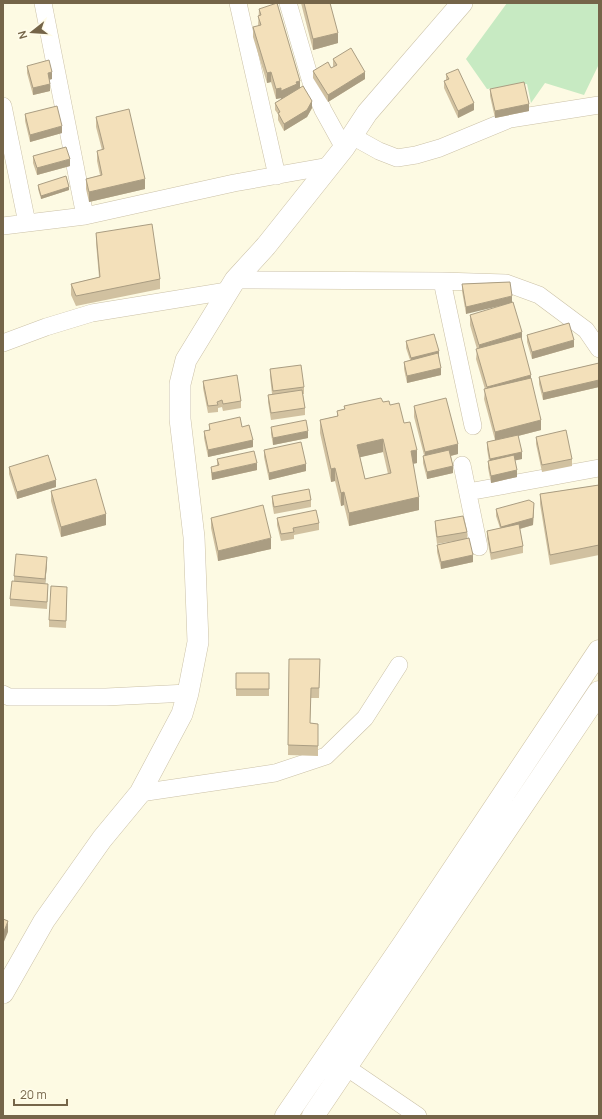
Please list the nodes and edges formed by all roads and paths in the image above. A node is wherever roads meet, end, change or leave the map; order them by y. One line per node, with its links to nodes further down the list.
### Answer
1 (43, 3): 10 (street)
2 (238, 3): 9 (street)
3 (288, 3): 7 (street)
4 (462, 3): 7 (street)
5 (599, 105): 7 (street)
6 (3, 106): 11 (street)
7 (348, 142): 8 (street)
8 (329, 166): 9 (street); 14 (street)
9 (277, 176): 10 (street)
10 (85, 216): 11 (street)
11 (27, 223): 12 (street)
12 (3, 226)
13 (442, 281): 14 (street); 16 (street); 17 (street)
14 (231, 286): 15 (street); 25 (street)
15 (3, 343)
16 (599, 349)
17 (473, 426)
18 (462, 465): 20 (street)
19 (599, 468): 20 (street)
20 (468, 492): 21 (street)
21 (479, 547)
22 (599, 651): 30 (main road)
23 (399, 665): 27 (street)
24 (599, 692): 29 (main road)
25 (188, 693): 26 (street); 27 (street)
26 (5, 696)
27 (140, 793): 28 (street)
28 (3, 993)
29 (346, 1067): 31 (main road); 34 (street)
30 (310, 1082): 31 (main road); 32 (main road)
31 (328, 1094): 33 (main road)
32 (286, 1116)
33 (313, 1116)
34 (418, 1116)

